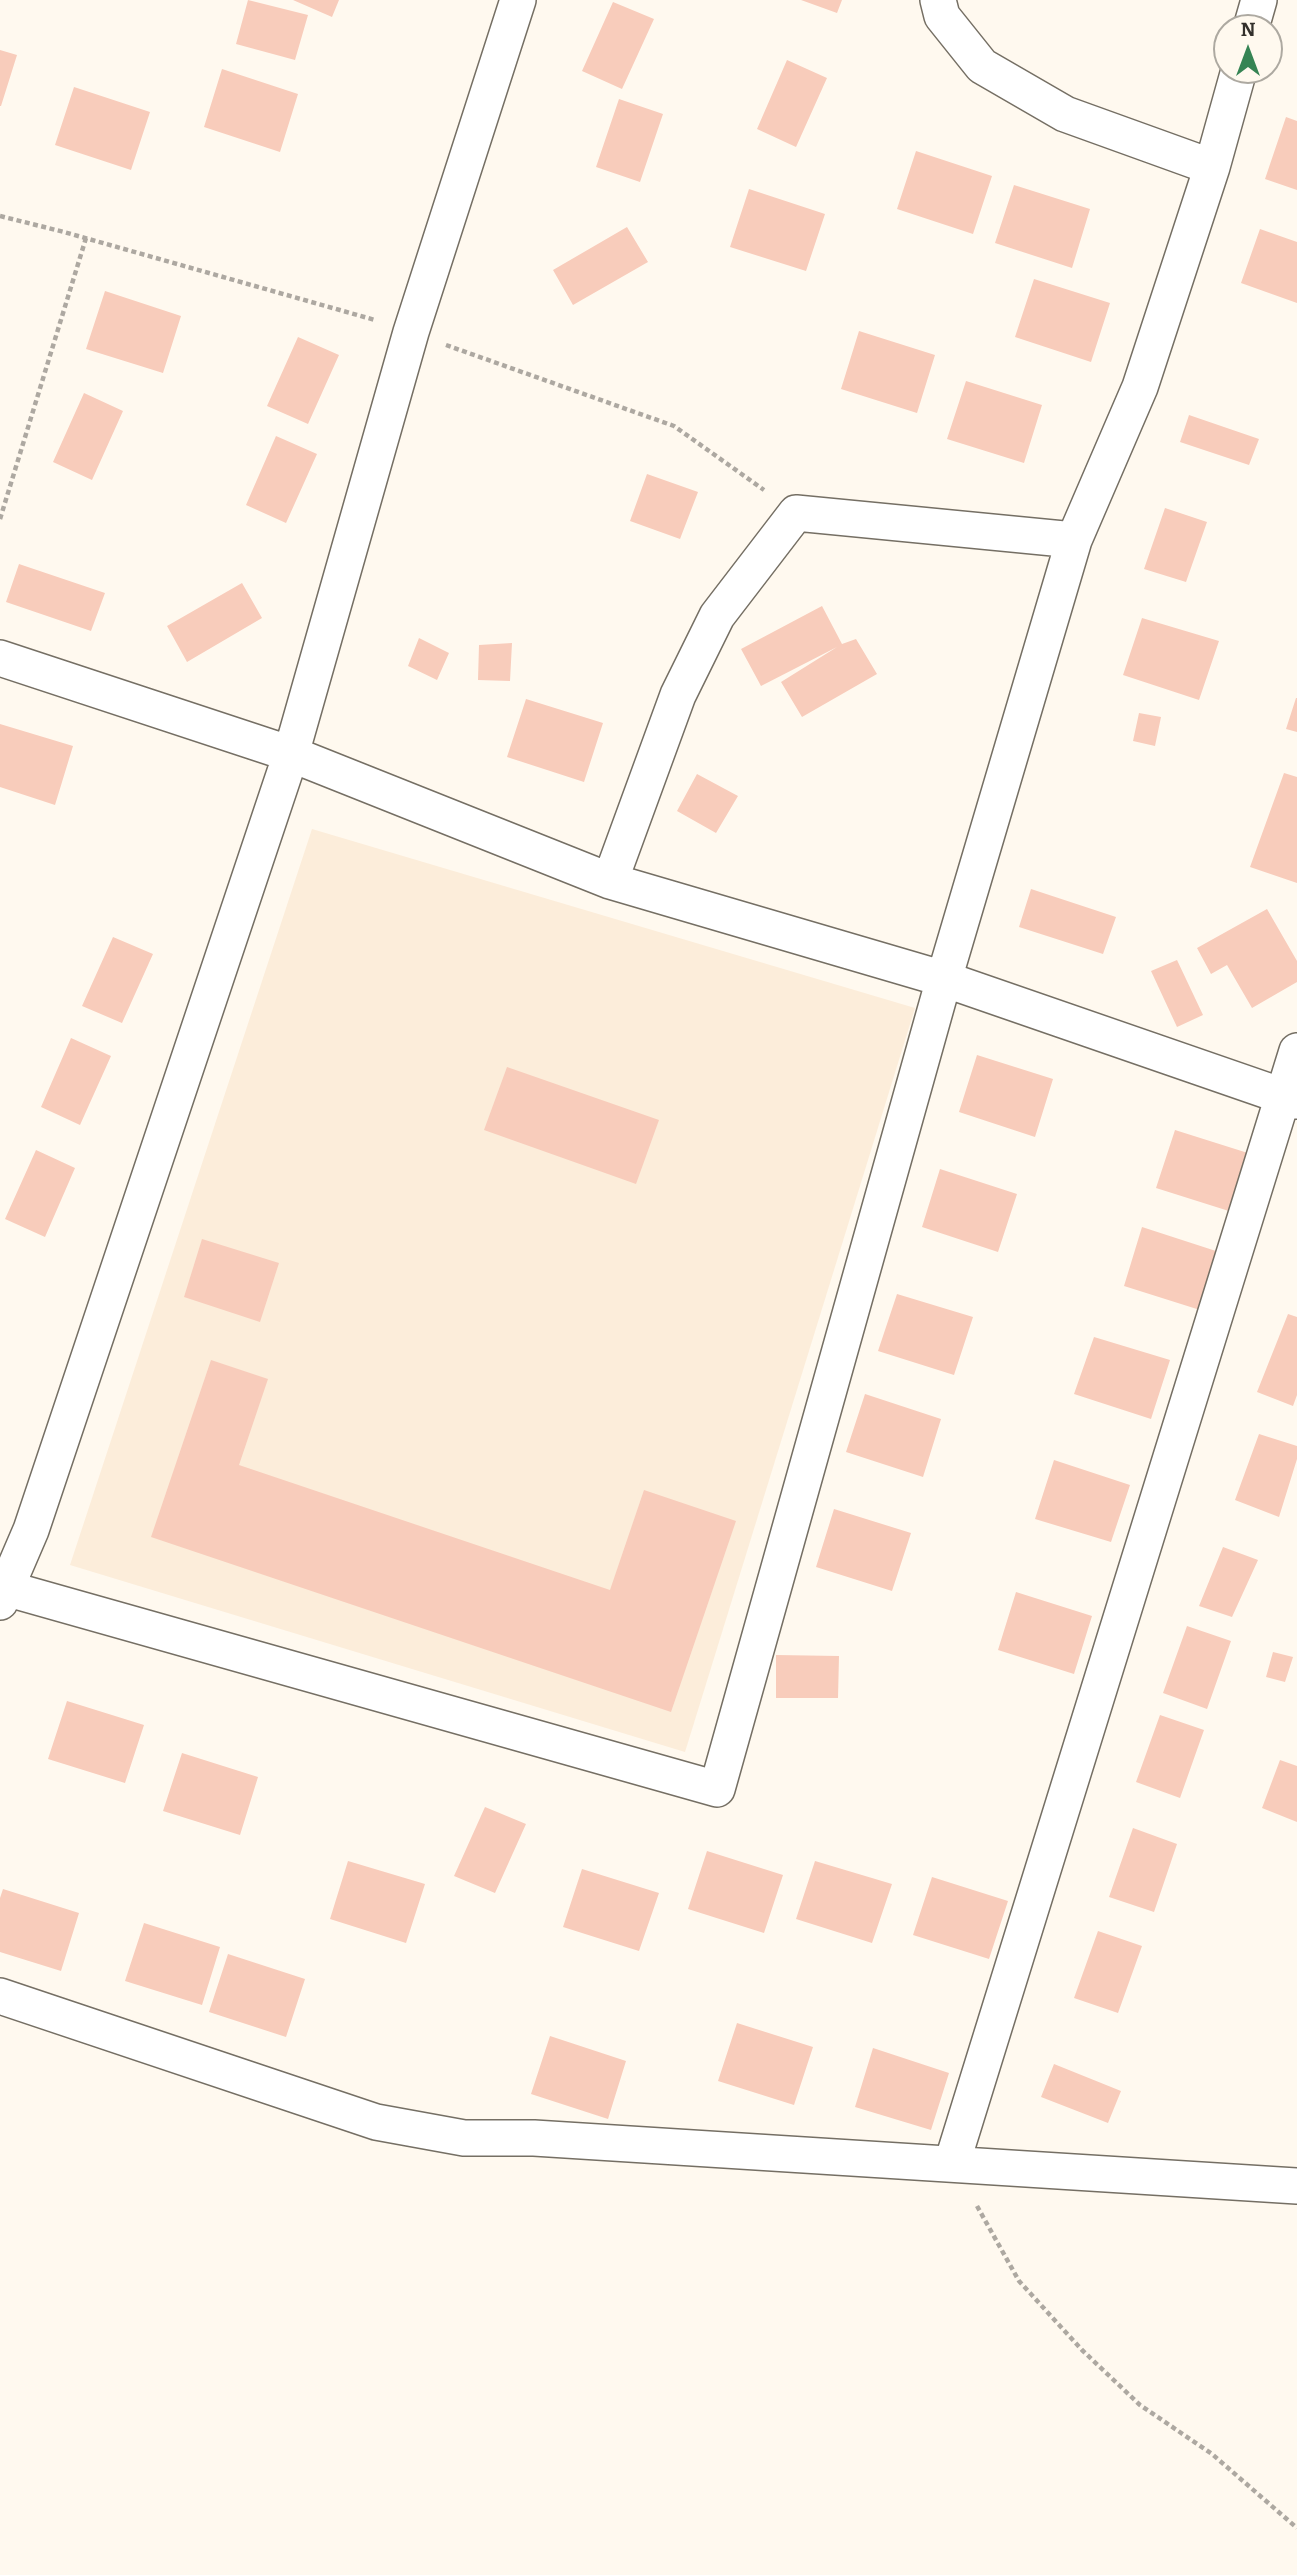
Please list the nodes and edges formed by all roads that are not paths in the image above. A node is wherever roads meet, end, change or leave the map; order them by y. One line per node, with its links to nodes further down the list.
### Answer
1 (518, 0): 7 (street)
2 (938, 0): 4 (street)
3 (1235, 84): 4 (street)
4 (1212, 167): 5 (street)
5 (1074, 540): 8 (street); 9 (street)
6 (0, 658): 7 (street)
7 (290, 754): 8 (street); 12 (street)
8 (610, 881): 9 (street)
9 (944, 979): 11 (street); 12 (street)
10 (1297, 1051): 11 (street)
11 (1289, 1098): 14 (street)
12 (3, 1595)
13 (0, 1996): 14 (street)
14 (952, 2163): 15 (street)
15 (1297, 2186)

